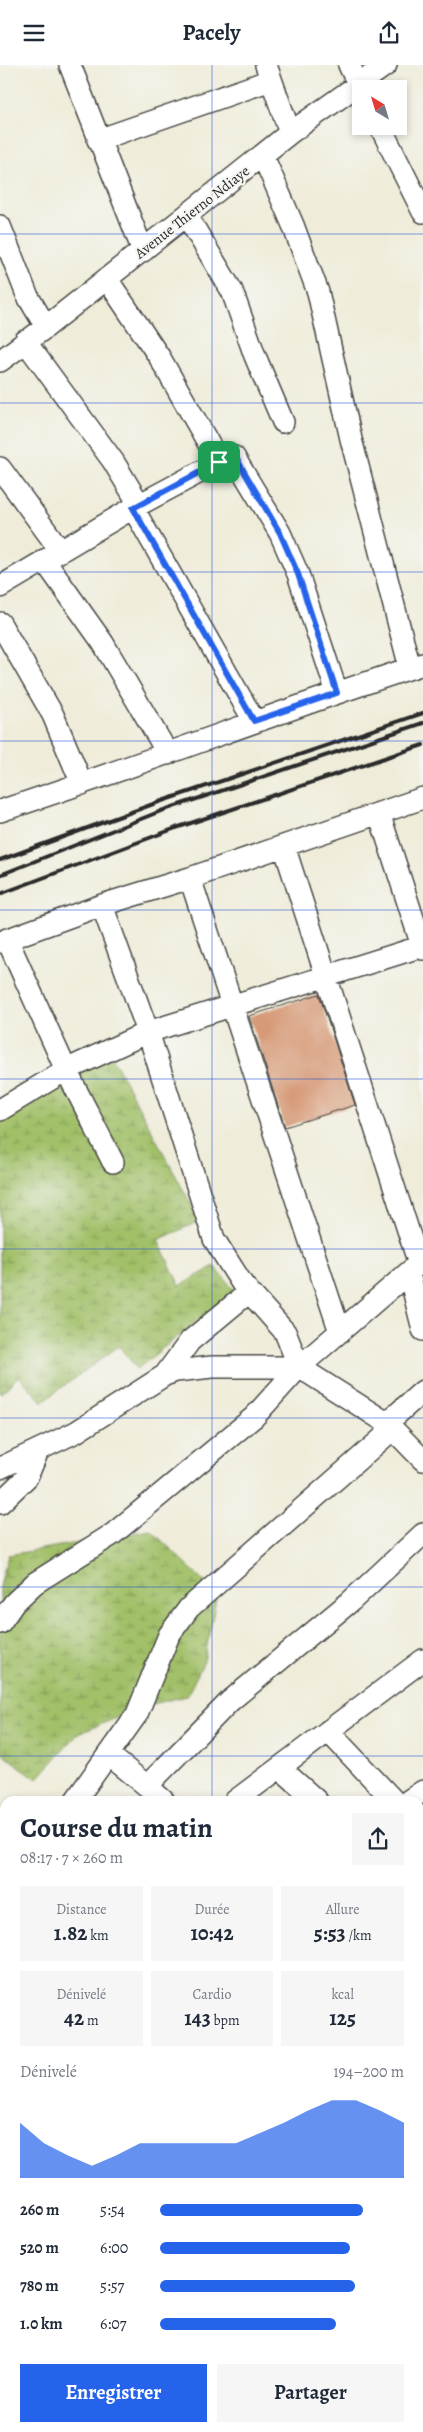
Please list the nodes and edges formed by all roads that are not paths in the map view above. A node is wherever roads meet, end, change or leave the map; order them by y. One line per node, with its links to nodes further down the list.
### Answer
1 (70, 65): 7 (street)
2 (386, 65): 4 (street, Avenue Thierno Ndiaye)
3 (269, 73): 5 (street); 7 (street)
4 (356, 79): 5 (street, Avenue Thierno Ndiaye)
5 (290, 133): 8 (street, Avenue Thierno Ndiaye)
6 (385, 135): 9 (street)
7 (98, 140): 12 (street)
8 (263, 156): 10 (street, Avenue Thierno Ndiaye); 24 (street)
9 (423, 211)
10 (187, 216): 12 (street, Avenue Thierno Ndiaye); 17 (street)
11 (0, 226): 14 (street)
12 (143, 251): 13 (street, Avenue Thierno Ndiaye)
13 (107, 279): 14 (street, Avenue Thierno Ndiaye); 18 (street)
14 (46, 327): 15 (street, Avenue Thierno Ndiaye)
15 (25, 341): 16 (street, Avenue Thierno Ndiaye); 20 (street)
16 (0, 361)
17 (283, 422)
18 (219, 462): 20 (street); 25 (street)
19 (0, 468): 21 (street)
20 (136, 506): 21 (street); 26 (street)
21 (52, 555): 22 (street); 27 (street)
22 (0, 587)
23 (0, 623): 28 (street)
24 (417, 666): 25 (street)
25 (337, 693): 26 (street)
26 (254, 721): 27 (street)
27 (168, 754): 28 (street)
28 (82, 784): 30 (street)
29 (423, 797): 31 (street)
30 (0, 811)
31 (378, 813): 32 (street); 36 (street)
32 (284, 846): 33 (street); 37 (street)
33 (190, 878): 34 (street); 38 (street)
34 (102, 905): 35 (street); 39 (street)
35 (4, 941): 40 (street)
36 (423, 947): 37 (street)
37 (326, 977): 38 (street); 43 (street)
38 (232, 1004): 39 (street); 46 (street)
39 (148, 1032): 40 (street); 44 (street)
40 (66, 1070): 41 (street); 42 (street)
41 (0, 1110)
42 (113, 1162)
43 (417, 1266): 45 (street); 46 (street)
44 (249, 1291): 47 (street); 48 (street)
45 (423, 1330)
46 (340, 1332): 47 (street)
47 (299, 1367): 48 (street); 50 (street); 56 (street)
48 (165, 1375): 51 (street)
49 (423, 1391): 50 (street)
50 (390, 1426): 52 (street); 59 (street)
51 (38, 1451): 53 (street); 54 (street)
52 (423, 1460)
53 (0, 1468)
54 (0, 1503)
55 (423, 1534): 61 (street)
56 (0, 1623)
57 (423, 1660): 58 (street)
58 (328, 1731): 60 (street); 66 (street)
59 (109, 1755): 61 (street); 62 (street)
60 (280, 1768): 64 (street); 65 (street)
61 (147, 1786): 63 (street)
62 (79, 1796)
63 (158, 1796)
64 (242, 1796)
65 (311, 1796)
66 (389, 1796)

